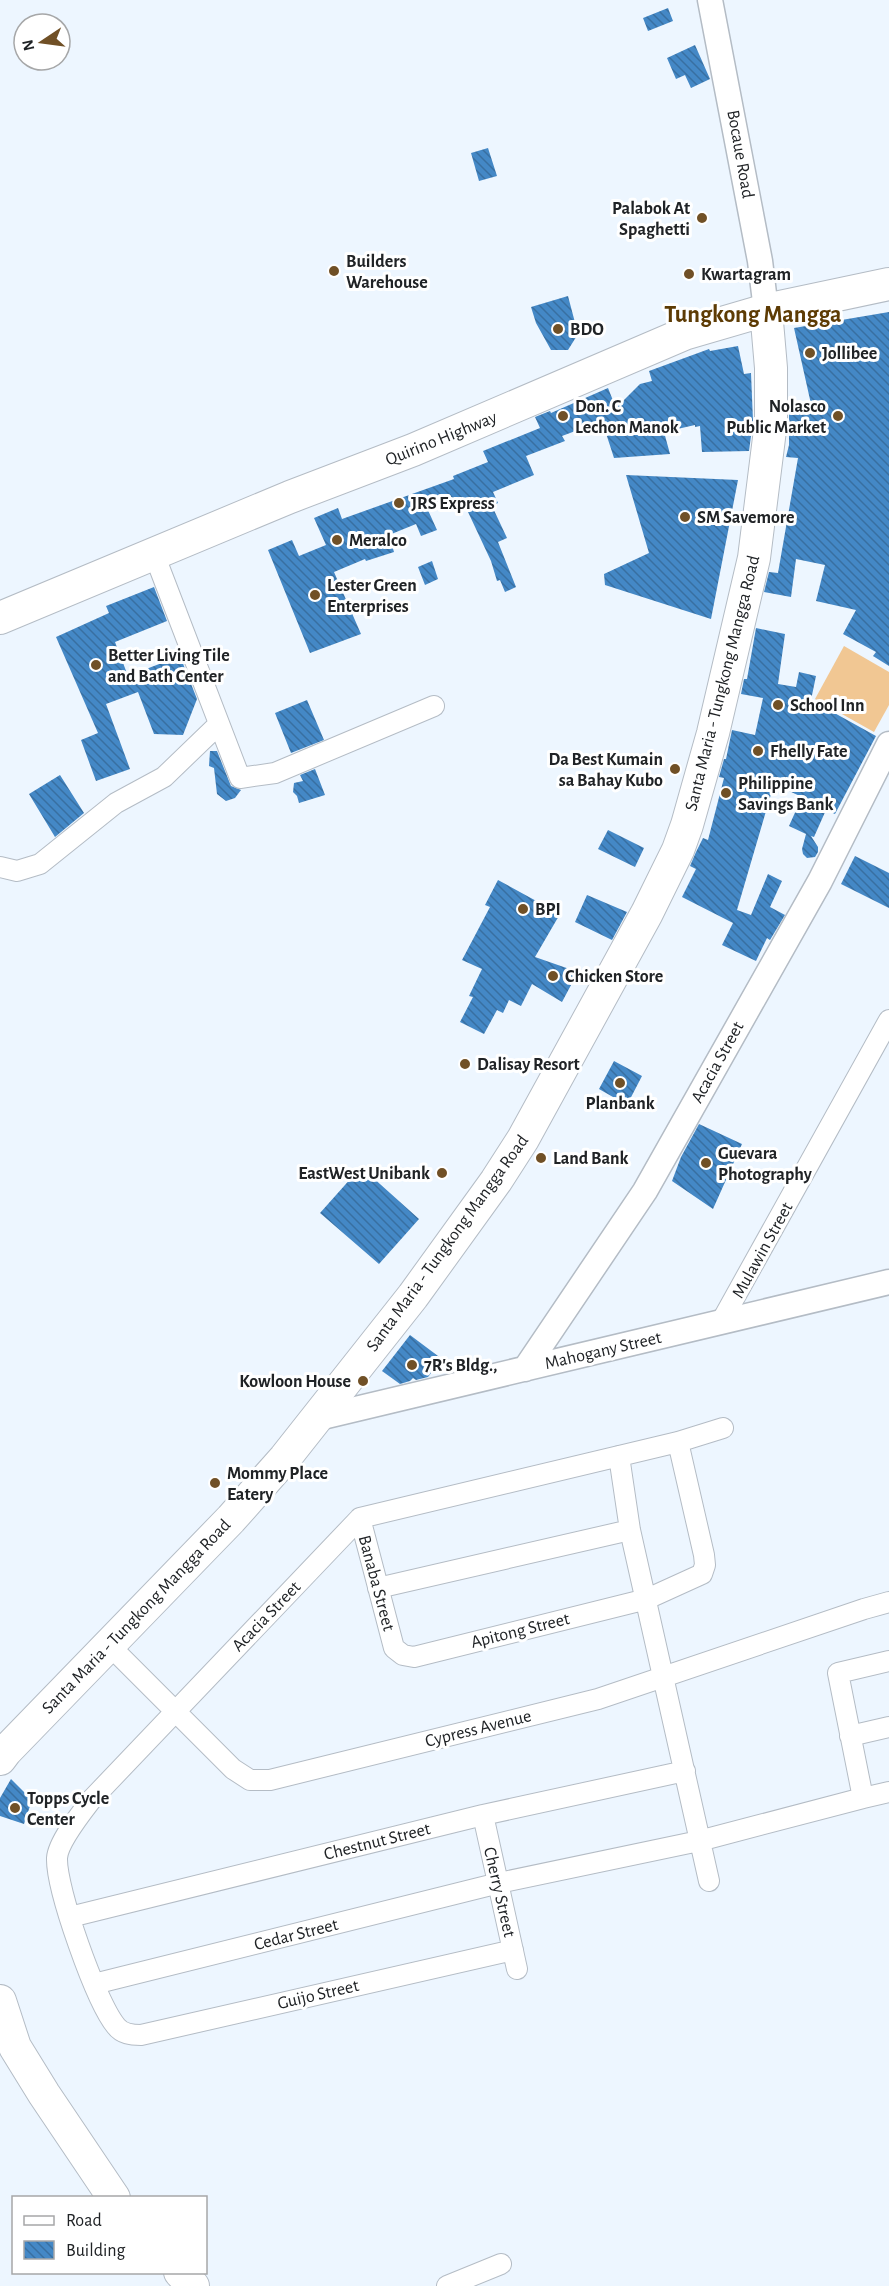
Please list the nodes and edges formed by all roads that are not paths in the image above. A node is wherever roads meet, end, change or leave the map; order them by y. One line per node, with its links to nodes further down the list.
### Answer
1 (710, 0): 3 (street, Bocaue Road)
2 (889, 284): 3 (main road, Quirino Highway)
3 (766, 310): 4 (main road, Quirino Highway); 14 (main road, Santa Maria - Tungkong Mangga Road)
4 (154, 554): 5 (main road, Quirino Highway); 7 (street)
5 (0, 618)
6 (434, 706): 7 (street)
7 (219, 724): 9 (street)
8 (889, 744): 13 (street, Acacia Street)
9 (0, 867)
10 (889, 1020): 12 (street, Mulawin Street)
11 (889, 1282): 12 (street, Mahogany Street)
12 (721, 1322): 13 (street, Mahogany Street)
13 (525, 1369): 14 (street, Mahogany Street)
14 (318, 1418): 23 (main road, Santa Maria - Tungkong Mangga Road)
15 (723, 1428): 16 (street)
16 (678, 1442): 17 (street); 21 (street, Apitong Street)
17 (619, 1456): 18 (street); 19 (street)
18 (360, 1518): 20 (street, Banaba Street); 27 (street, Acacia Street)
19 (630, 1530): 20 (street); 21 (street)
20 (378, 1588): 24 (street, Banaba Street)
21 (647, 1599): 24 (street, Apitong Street); 26 (street)
22 (889, 1602): 26 (street, Cypress Avenue)
23 (109, 1645): 27 (street, Cypress Avenue); 30 (main road, Santa Maria - Tungkong Mangga Road)
24 (394, 1648)
25 (889, 1661): 29 (street)
26 (664, 1678): 27 (street, Cypress Avenue); 31 (street)
27 (175, 1711): 38 (street, Acacia Street)
28 (889, 1727): 29 (street)
29 (850, 1736): 33 (street)
30 (0, 1759)
31 (685, 1771): 34 (street, Chestnut Street); 35 (street)
32 (889, 1792): 33 (street, Cedar Street)
33 (863, 1798): 35 (street, Cedar Street)
34 (483, 1815): 37 (street, Cherry Street); 38 (street, Chestnut Street)
35 (699, 1841): 36 (street); 37 (street, Cedar Street)
36 (709, 1881)
37 (499, 1883): 39 (street, Cherry Street); 41 (street, Cedar Street)
38 (70, 1917): 41 (street, Acacia Street)
39 (513, 1950): 40 (street, Cherry Street); 43 (street, Guijo Street)
40 (517, 1969)
41 (94, 1984): 43 (street, Acacia Street)
42 (0, 2001): 44 (main road)
43 (122, 2032)
44 (8, 2049): 45 (main road)
45 (113, 2196)
46 (501, 2264): 49 (street)
47 (182, 2274): 48 (main road)
48 (193, 2286)
49 (447, 2286)

